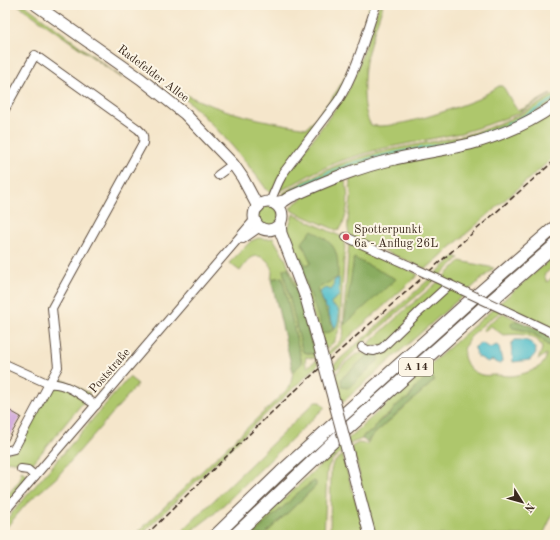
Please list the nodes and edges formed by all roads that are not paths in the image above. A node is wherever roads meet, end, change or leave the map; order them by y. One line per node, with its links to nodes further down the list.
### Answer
1 (36, 5): 5 (main road, Radefelder Allee)
2 (376, 5): 7 (street)
3 (555, 105): 7 (main road)
4 (5, 110): 18 (street)
5 (233, 164): 6 (street); 7 (main road, Radefelder Allee)
6 (218, 175)
7 (270, 205): 8 (main road); 9 (main road)
8 (280, 224): 9 (main road); 13 (main road)
9 (261, 225): 13 (main road); 19 (street, Poststraße)
10 (555, 227): 24 (highway, A 14)
11 (346, 237): 14 (street, bridge)
12 (555, 245): 25 (highway, A 14)
13 (292, 264): 26 (main road, bridge)
14 (450, 284): 15 (street, bridge); 16 (street)
15 (555, 334)
16 (362, 347)
17 (5, 364): 18 (street)
18 (49, 384): 19 (street); 20 (street)
19 (96, 405): 22 (street, Poststraße)
20 (5, 452)
21 (21, 469): 22 (street)
22 (35, 476): 23 (street, Poststraße)
23 (5, 511)
24 (216, 535)
25 (235, 535)
26 (370, 535)

